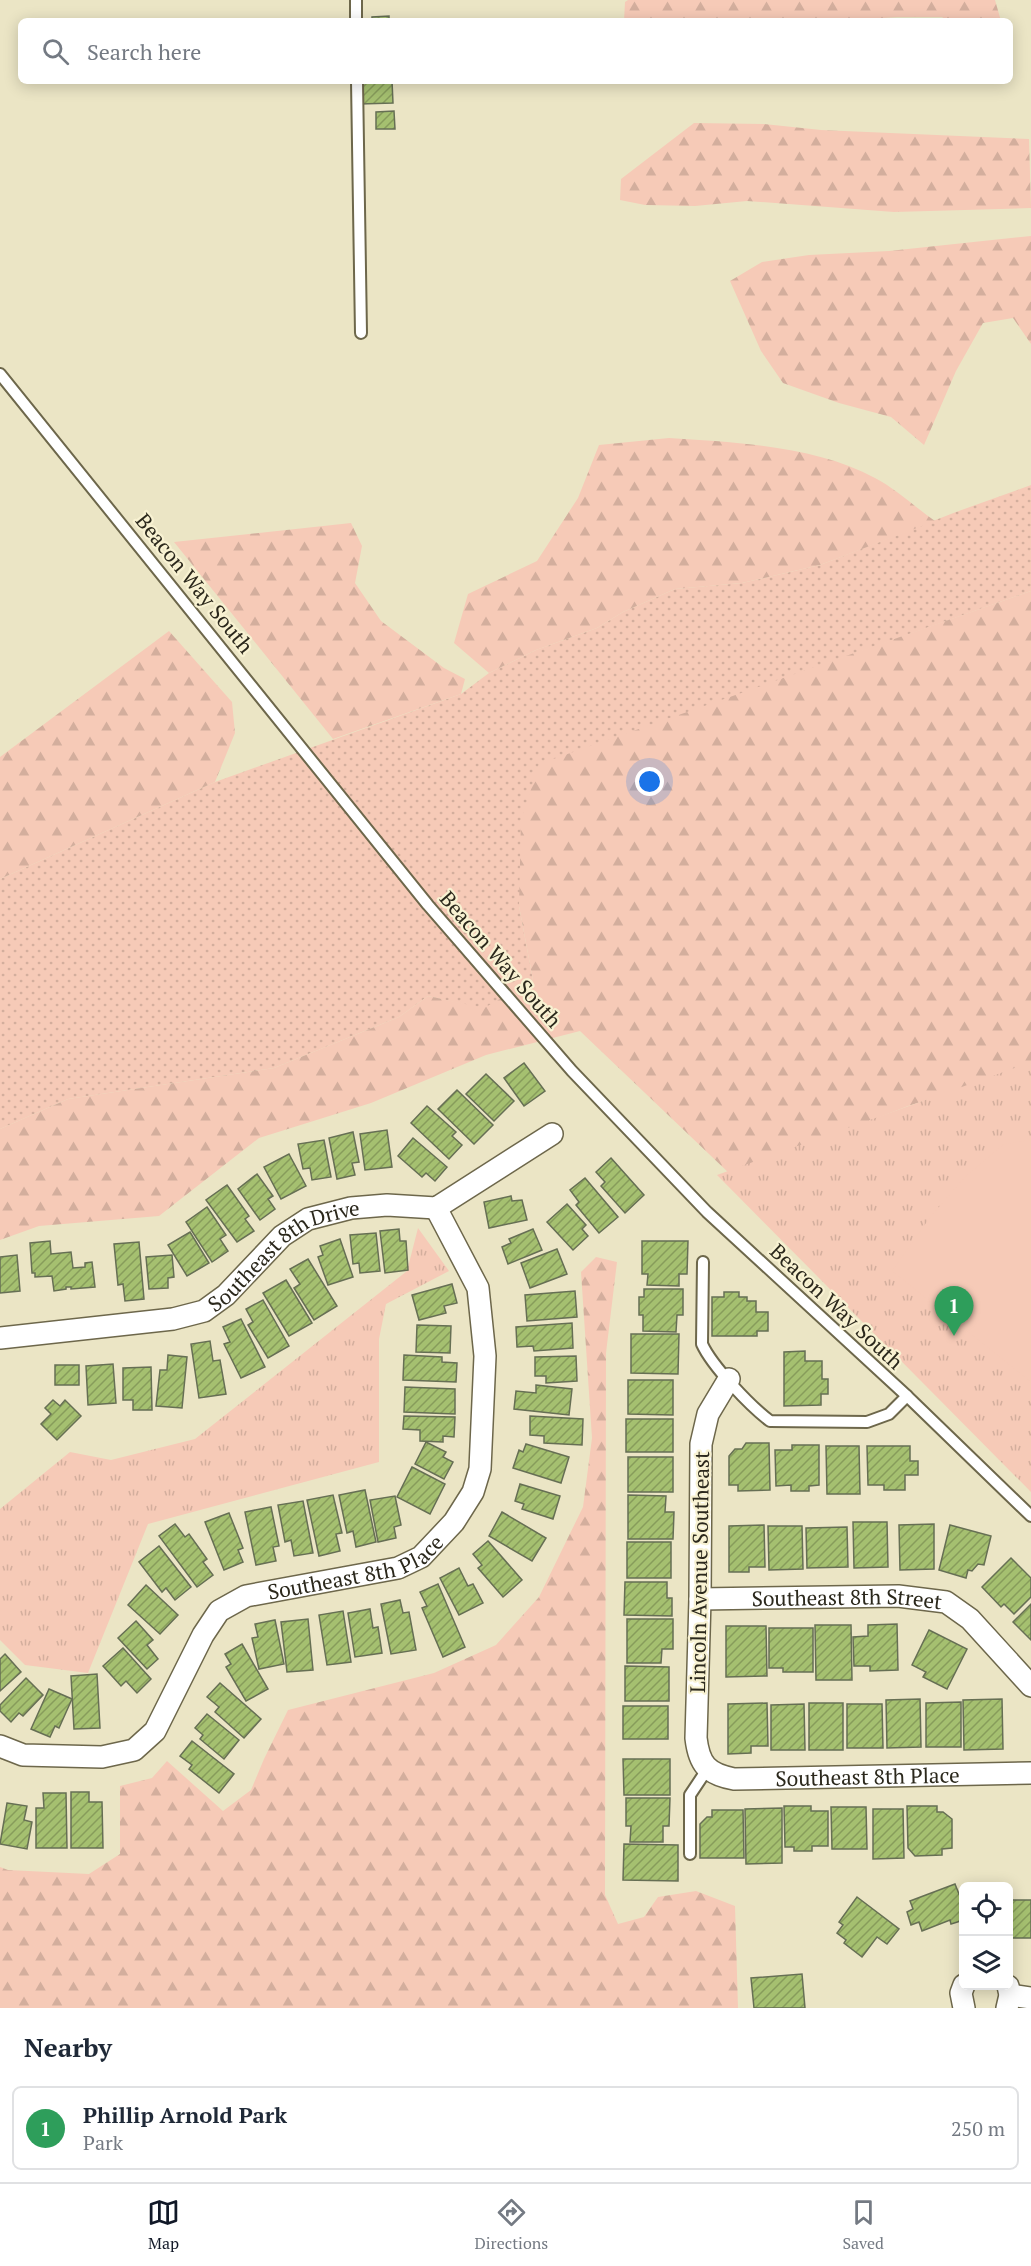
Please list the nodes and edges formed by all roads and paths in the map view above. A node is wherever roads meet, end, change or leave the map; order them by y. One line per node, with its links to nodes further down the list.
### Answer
1 (356, 0): 2 (lane)
2 (356, 18)
3 (357, 84): 4 (lane)
4 (361, 333)
5 (0, 374): 11 (lane, Beacon Way South)
6 (552, 1134): 7 (street)
7 (436, 1208): 9 (street, Southeast 8th Drive); 15 (street, Southeast 8th Place)
8 (703, 1262): 10 (lane)
9 (0, 1338)
10 (729, 1379): 11 (lane); 13 (street, Lincoln Avenue Southeast)
11 (907, 1396): 12 (lane, Beacon Way South)
12 (1031, 1516)
13 (700, 1599): 14 (street, Southeast 8th Street); 16 (street, Lincoln Avenue Southeast)
14 (1031, 1686)
15 (0, 1746)
16 (708, 1768): 17 (street, Southeast 8th Place); 18 (lane)
17 (1031, 1773)
18 (690, 1854)
19 (962, 1990): 20 (street)
20 (964, 2008)

